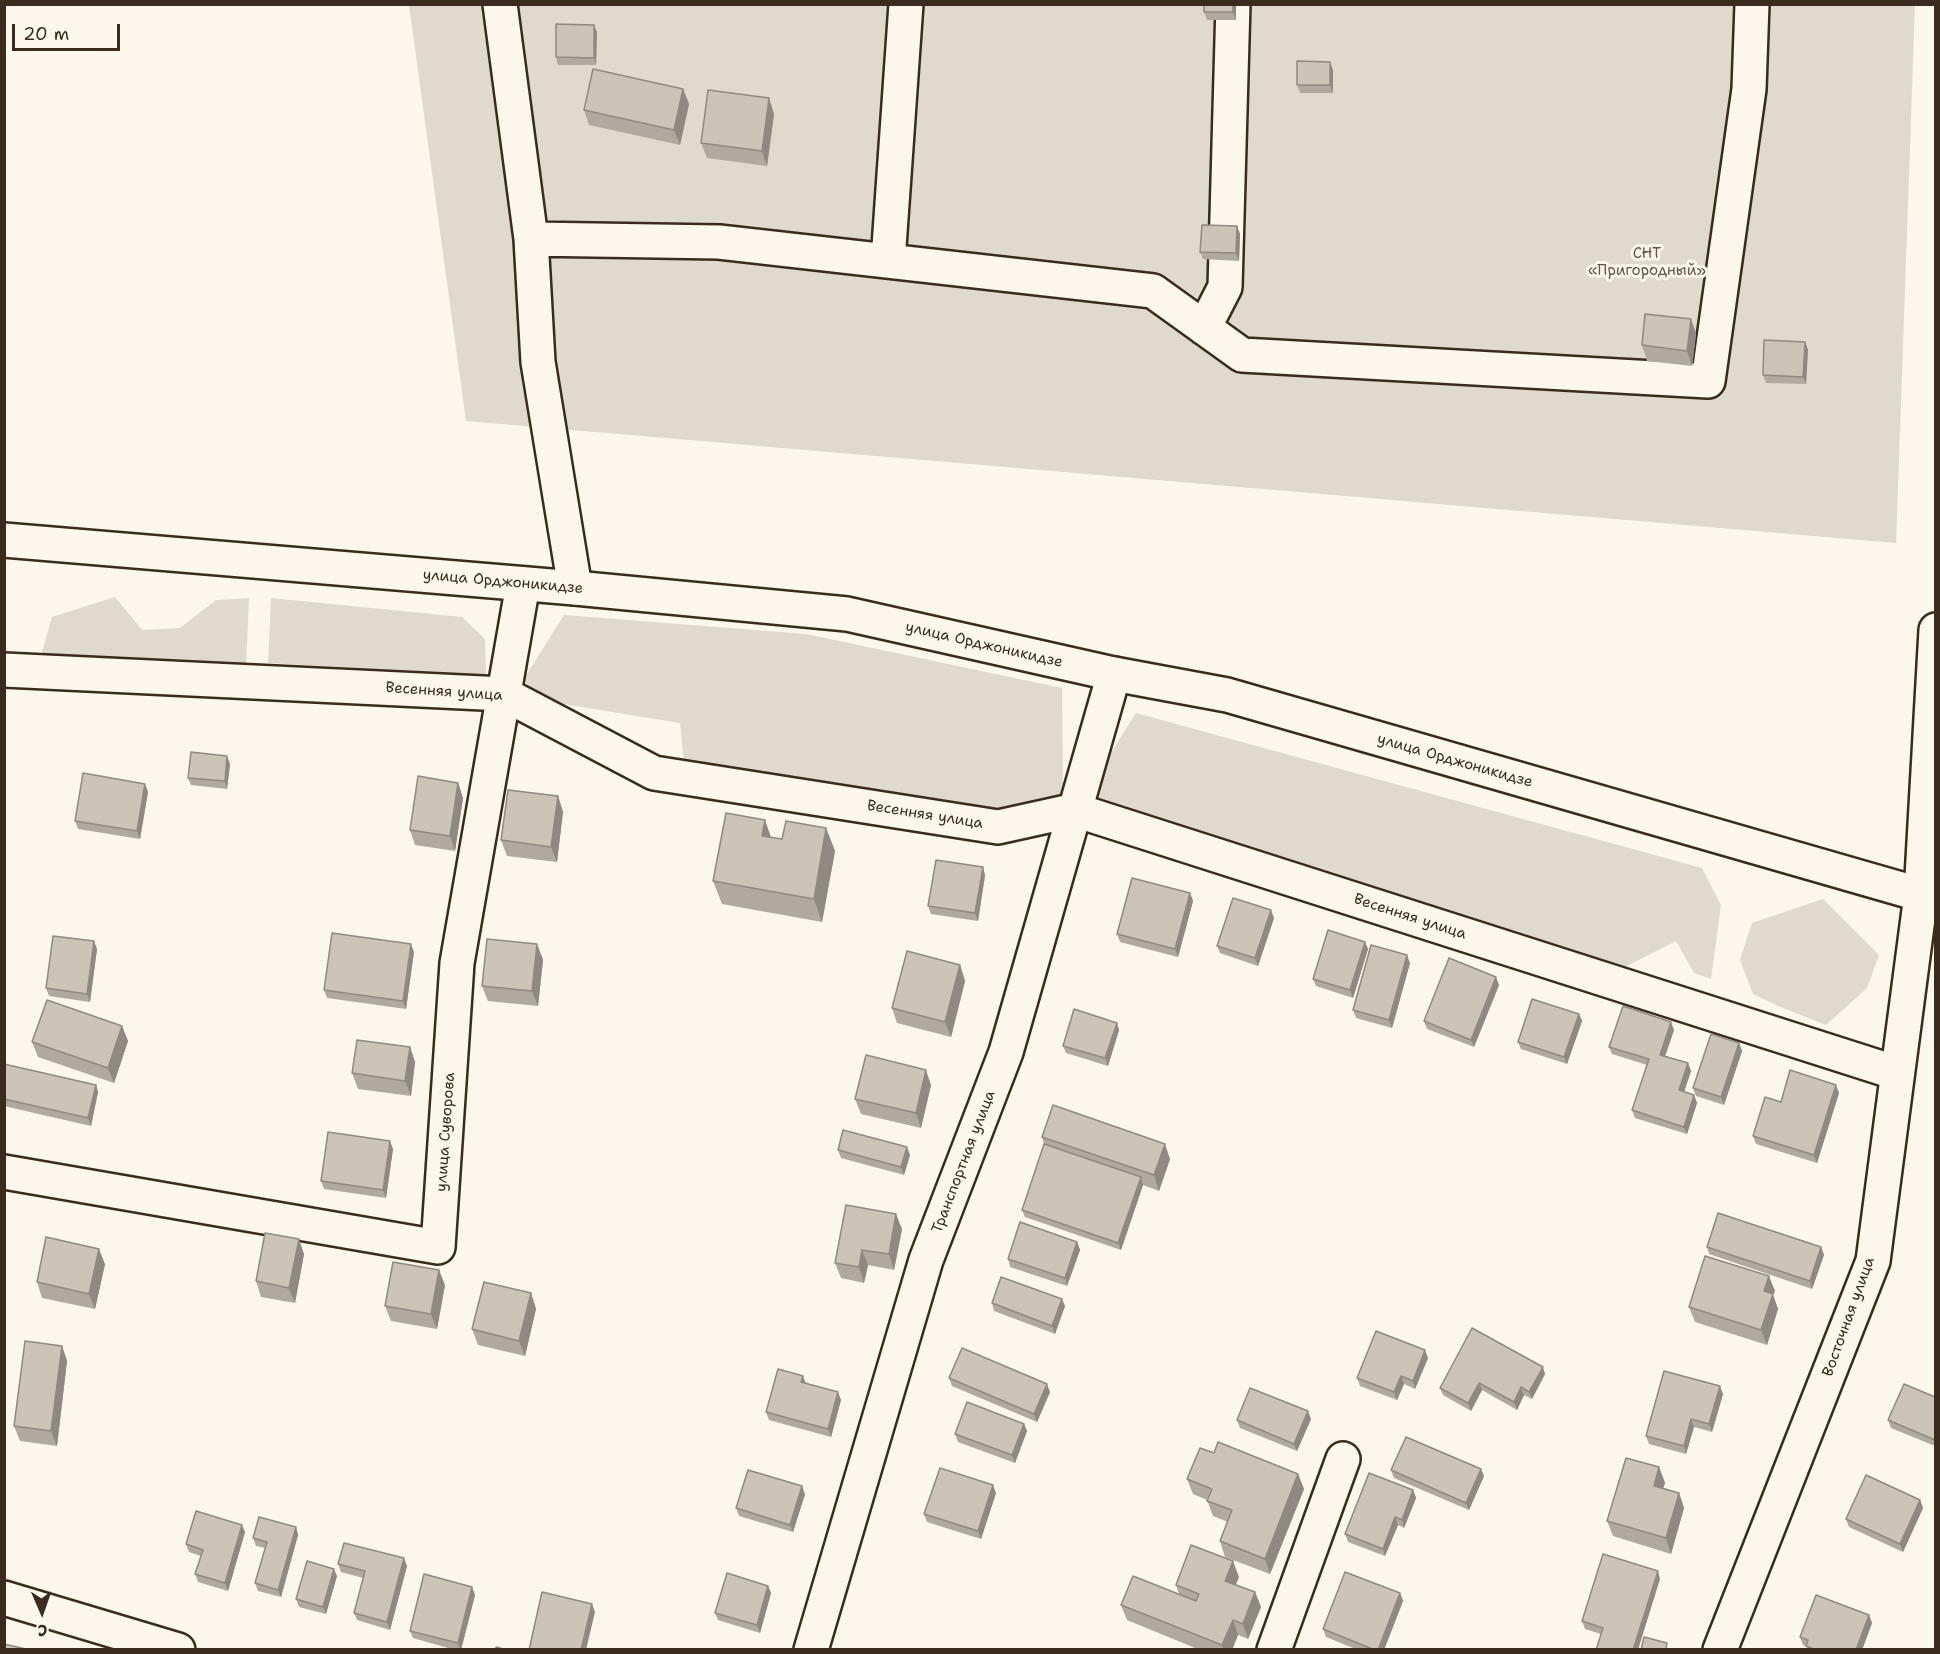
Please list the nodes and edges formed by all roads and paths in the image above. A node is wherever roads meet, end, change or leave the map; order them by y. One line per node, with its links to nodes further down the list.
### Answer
1 (500, 4): 5 (street)
2 (906, 4): 6 (street)
3 (1233, 4): 7 (street)
4 (1752, 4): 7 (street)
5 (531, 239): 6 (street); 10 (street)
6 (888, 261): 7 (street)
7 (1204, 328)
8 (5, 548): 9 (street, улица Орджоникидзе)
9 (523, 584): 10 (street, улица Орджоникидзе); 14 (street, улица Суворова)
10 (575, 588): 13 (street, улица Орджоникидзе)
11 (1935, 630): 16 (street, Восточная улица)
12 (4, 670): 14 (street, Весенняя улица)
13 (1114, 674): 15 (street, Транспортная улица); 16 (street, улица Орджоникидзе)
14 (504, 694): 15 (street, Весенняя улица); 18 (street, улица Суворова)
15 (1075, 810): 17 (street, Весенняя улица); 22 (street, Транспортная улица)
16 (1928, 897): 17 (street, Восточная улица)
17 (1897, 1073): 24 (street, Восточная улица)
18 (4, 1172)
19 (1343, 1459): 23 (street)
20 (4, 1598): 21 (street)
21 (178, 1650)
22 (811, 1650)
23 (1274, 1650)
24 (1720, 1650)

